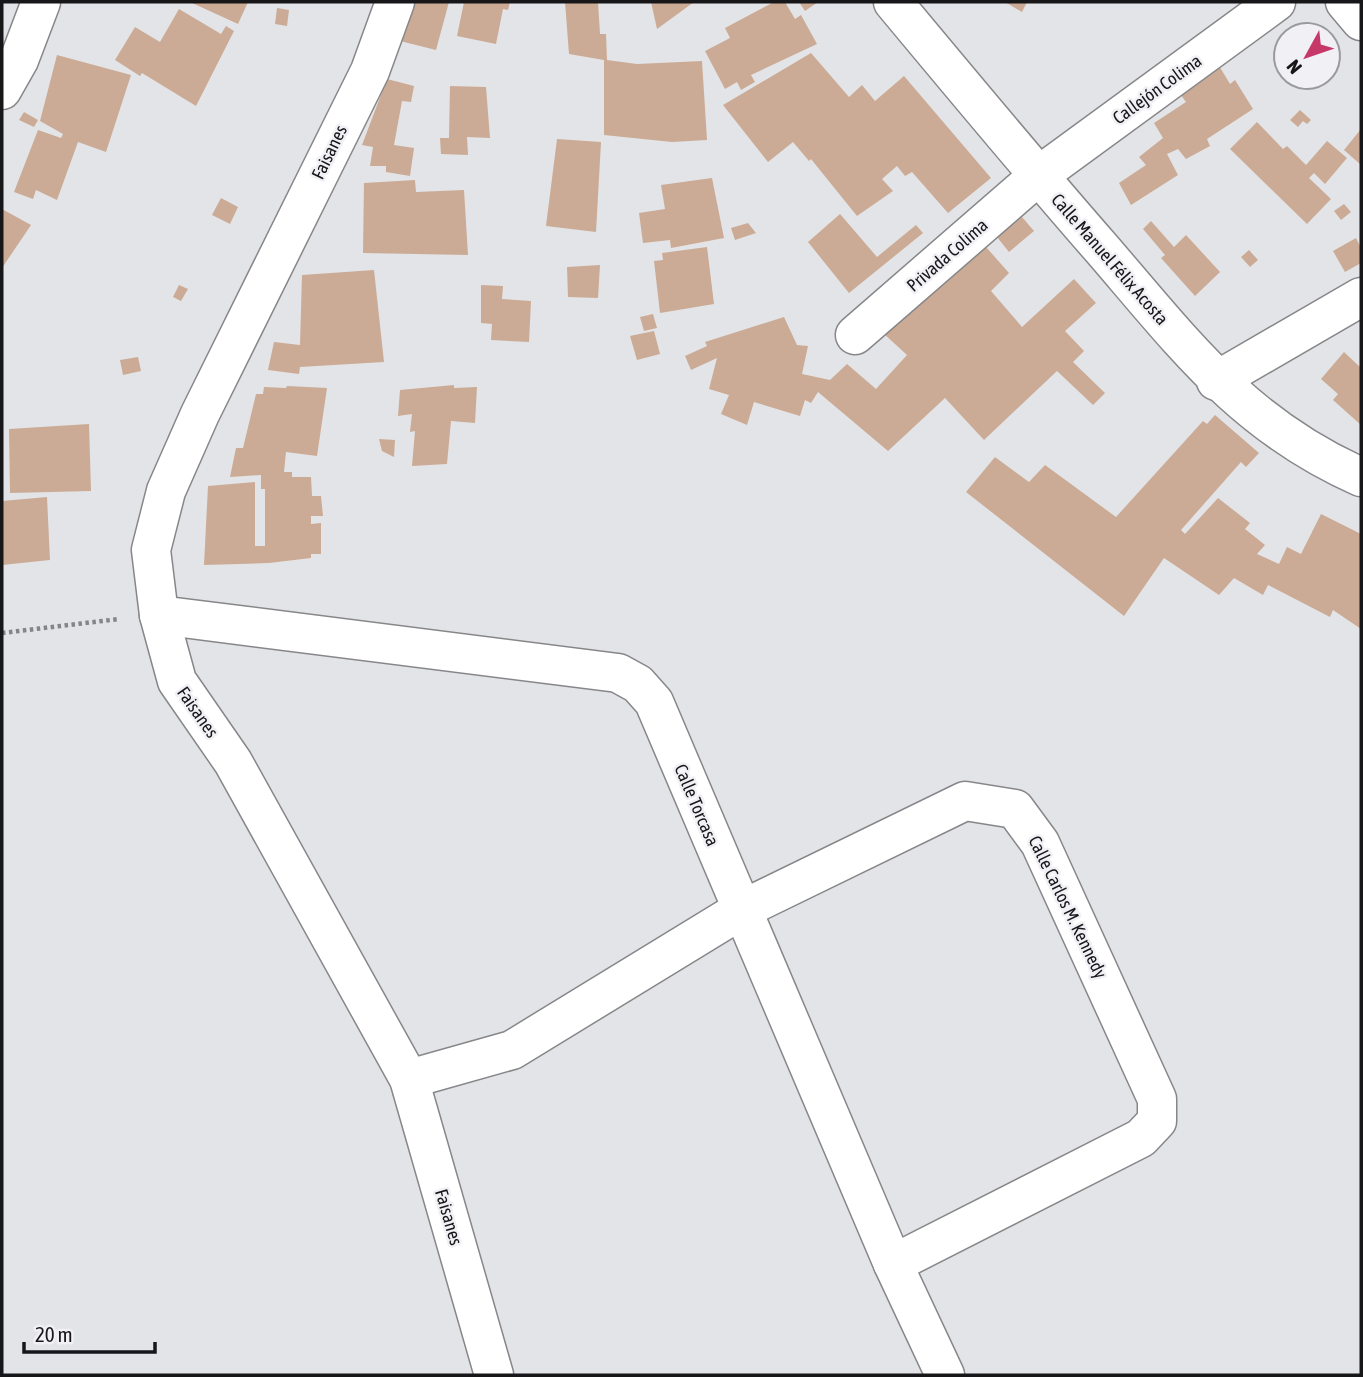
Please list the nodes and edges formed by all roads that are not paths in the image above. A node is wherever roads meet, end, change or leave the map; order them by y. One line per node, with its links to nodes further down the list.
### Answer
1 (41, 2): 7 (street)
2 (395, 2): 13 (street, Faisanes)
3 (893, 2): 8 (street, Calle Manuel Félix Acosta)
4 (1276, 2): 8 (street, Callejón Colima)
5 (1345, 2): 6 (street)
6 (1361, 21)
7 (2, 90)
8 (1038, 176): 10 (street, Privada Colima); 11 (street, Calle Manuel Félix Acosta)
9 (1361, 297): 11 (street)
10 (855, 335)
11 (1216, 381): 12 (street, Calle Manuel Félix Acosta)
12 (1361, 477)
13 (159, 615): 14 (street, Calle Torcasa); 15 (street, Faisanes)
14 (741, 910): 15 (street, Calle Carlos M. Kennedy); 16 (street, Calle Torcasa); 16 (street, Calle Carlos M. Kennedy)
15 (409, 1079): 17 (street, Faisanes)
16 (894, 1264): 18 (street, Calle Torcasa)
17 (494, 1375)
18 (945, 1375)

